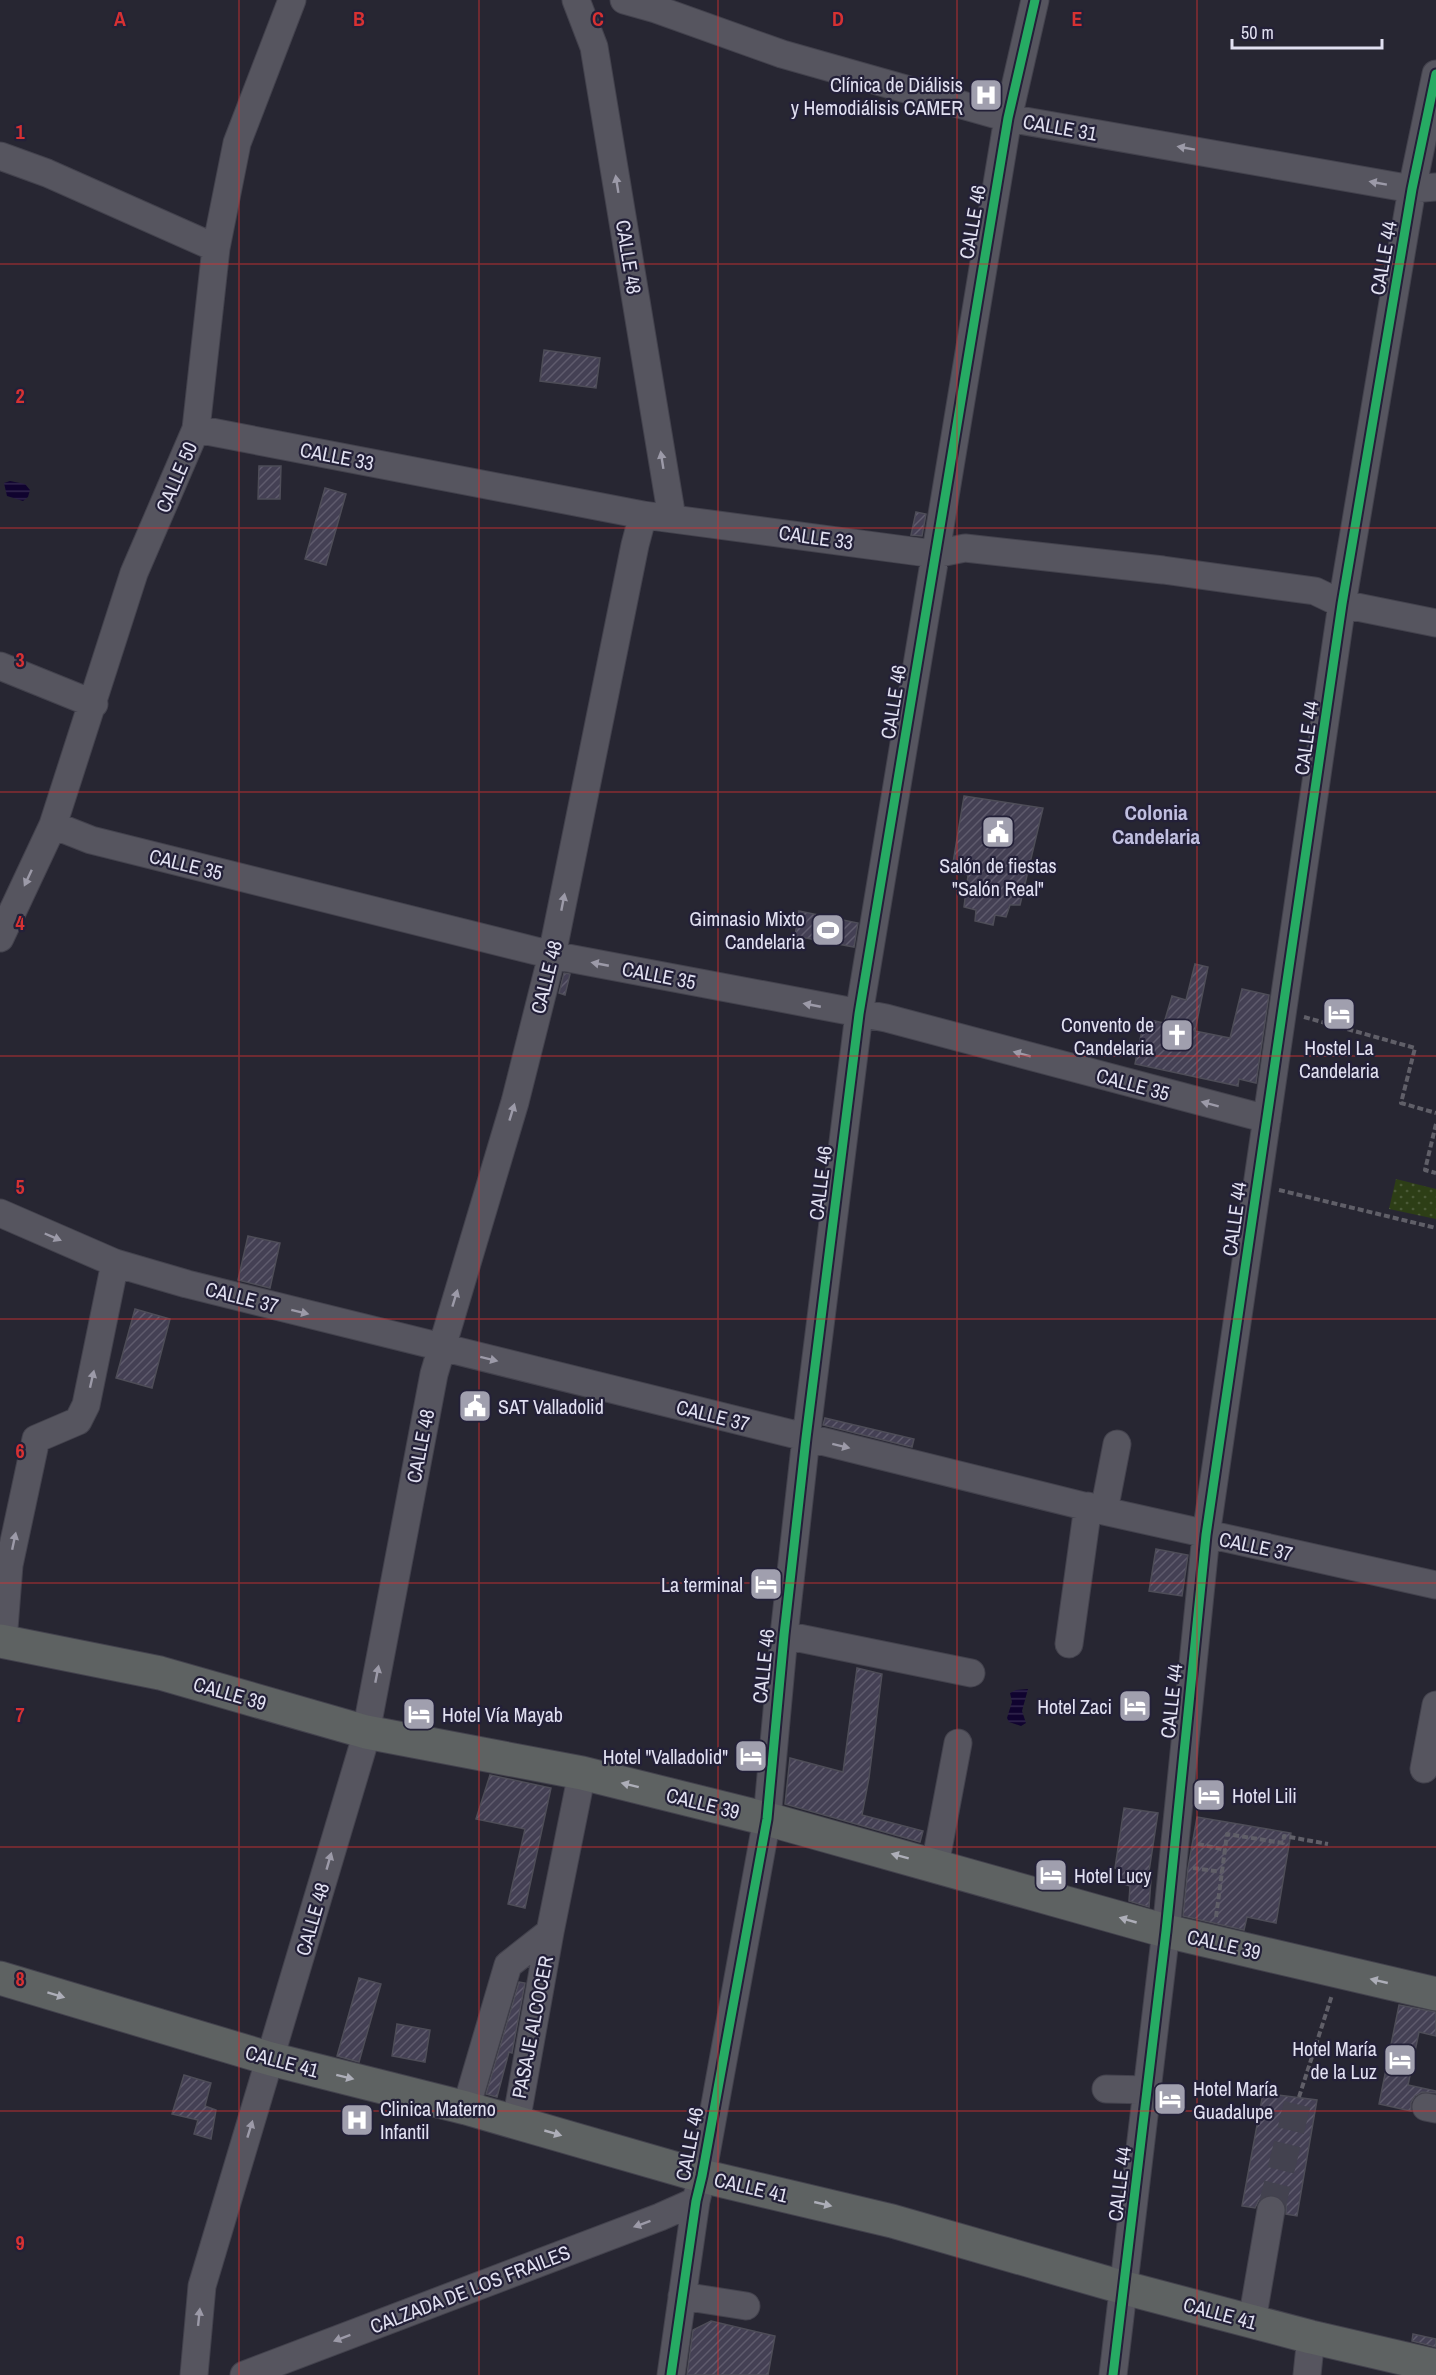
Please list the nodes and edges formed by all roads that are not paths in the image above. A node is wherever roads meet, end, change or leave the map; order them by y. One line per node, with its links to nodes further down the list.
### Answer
1 (292, 0): 9 (street, CALLE 50)
2 (576, 0): 12 (street, CALLE 48, one-way to 2)
3 (624, 0): 6 (street, CALLE 31)
4 (1035, 0): 6 (street, CALLE 46)
5 (1436, 74): 8 (street, CALLE 44)
6 (1008, 118): 8 (street, CALLE 31, one-way to 6); 13 (street, CALLE 46)
7 (0, 156): 9 (street)
8 (1424, 188): 14 (street, CALLE 44)
9 (216, 248): 10 (street, CALLE 50)
10 (196, 429): 11 (street, CALLE 33); 17 (street, CALLE 50)
11 (643, 515): 12 (street, CALLE 33); 20 (street, CALLE 48, one-way to 11)
12 (672, 518): 13 (street, CALLE 33)
13 (936, 554): 14 (street, CALLE 33); 21 (street, CALLE 46)
14 (1342, 604): 15 (street, CALLE 33); 22 (street, CALLE 44)
15 (1436, 623)
16 (0, 666): 17 (street)
17 (94, 704): 18 (street, CALLE 50)
18 (53, 825): 19 (street, CALLE 50, one-way to 19); 20 (street, CALLE 35)
19 (0, 938)
20 (552, 955): 21 (street, CALLE 35, one-way to 20); 25 (street, CALLE 48, one-way to 20)
21 (859, 1014): 22 (street, CALLE 35, one-way to 21); 26 (street, CALLE 46)
22 (1267, 1119): 29 (street, CALLE 44)
23 (0, 1213): 24 (street, CALLE 37, one-way to 24)
24 (116, 1263): 25 (street, CALLE 37, one-way to 25); 32 (street, one-way to 24)
25 (440, 1347): 26 (street, CALLE 37, one-way to 26); 36 (street, CALLE 48, one-way to 25)
26 (806, 1438): 28 (street, CALLE 37, one-way to 28); 31 (street, CALLE 46)
27 (1117, 1444): 28 (street)
28 (1096, 1509): 29 (street, CALLE 37); 33 (street)
29 (1206, 1535): 30 (street, CALLE 37); 42 (street, CALLE 44)
30 (1436, 1585)
31 (784, 1635): 34 (street); 40 (street, CALLE 46)
32 (1, 1641): 36 (main road, CALLE 39)
33 (1070, 1644)
34 (971, 1673)
35 (1436, 1705): 38 (street)
36 (366, 1732): 39 (main road, CALLE 39); 46 (street, CALLE 48, one-way to 36)
37 (958, 1743): 41 (street)
38 (1424, 1769)
39 (582, 1773): 40 (main road, CALLE 39, one-way to 39); 43 (street, PASAJE ALCOCER)
40 (766, 1819): 41 (main road, CALLE 39, one-way to 40); 51 (street, CALLE 46)
41 (935, 1865): 42 (main road, CALLE 39, one-way to 41)
42 (1166, 1931): 45 (main road, CALLE 39, one-way to 42); 48 (street, CALLE 44)
43 (550, 1932): 49 (street, PASAJE ALCOCER); 50 (street, PASAJE ALCOCER)
44 (0, 1978): 46 (main road, CALLE 41, one-way to 46)
45 (1436, 1994)
46 (271, 2059): 49 (main road, CALLE 41, one-way to 49); 59 (street, CALLE 48, one-way to 46)
47 (1106, 2089): 48 (street)
48 (1149, 2090): 53 (street, CALLE 44)
49 (466, 2108): 50 (main road, CALLE 41)
50 (516, 2122): 51 (main road, CALLE 41, one-way to 51)
51 (699, 2188): 53 (main road, CALLE 41, one-way to 53); 54 (street, CALLE 46); 60 (street, CALZADA DE LOS FRAILES, one-way to 60)
52 (1271, 2210): 56 (street)
53 (1125, 2288): 56 (main road, CALLE 41); 62 (street, CALLE 44)
54 (682, 2296): 55 (street); 61 (street, CALLE 46)
55 (746, 2306)
56 (1252, 2321): 57 (main road, CALLE 41)
57 (1311, 2337): 58 (main road, CALLE 41); 63 (street)
58 (1436, 2366)
59 (194, 2375)
60 (244, 2375)
61 (671, 2375)
62 (1113, 2375)
63 (1307, 2375)

